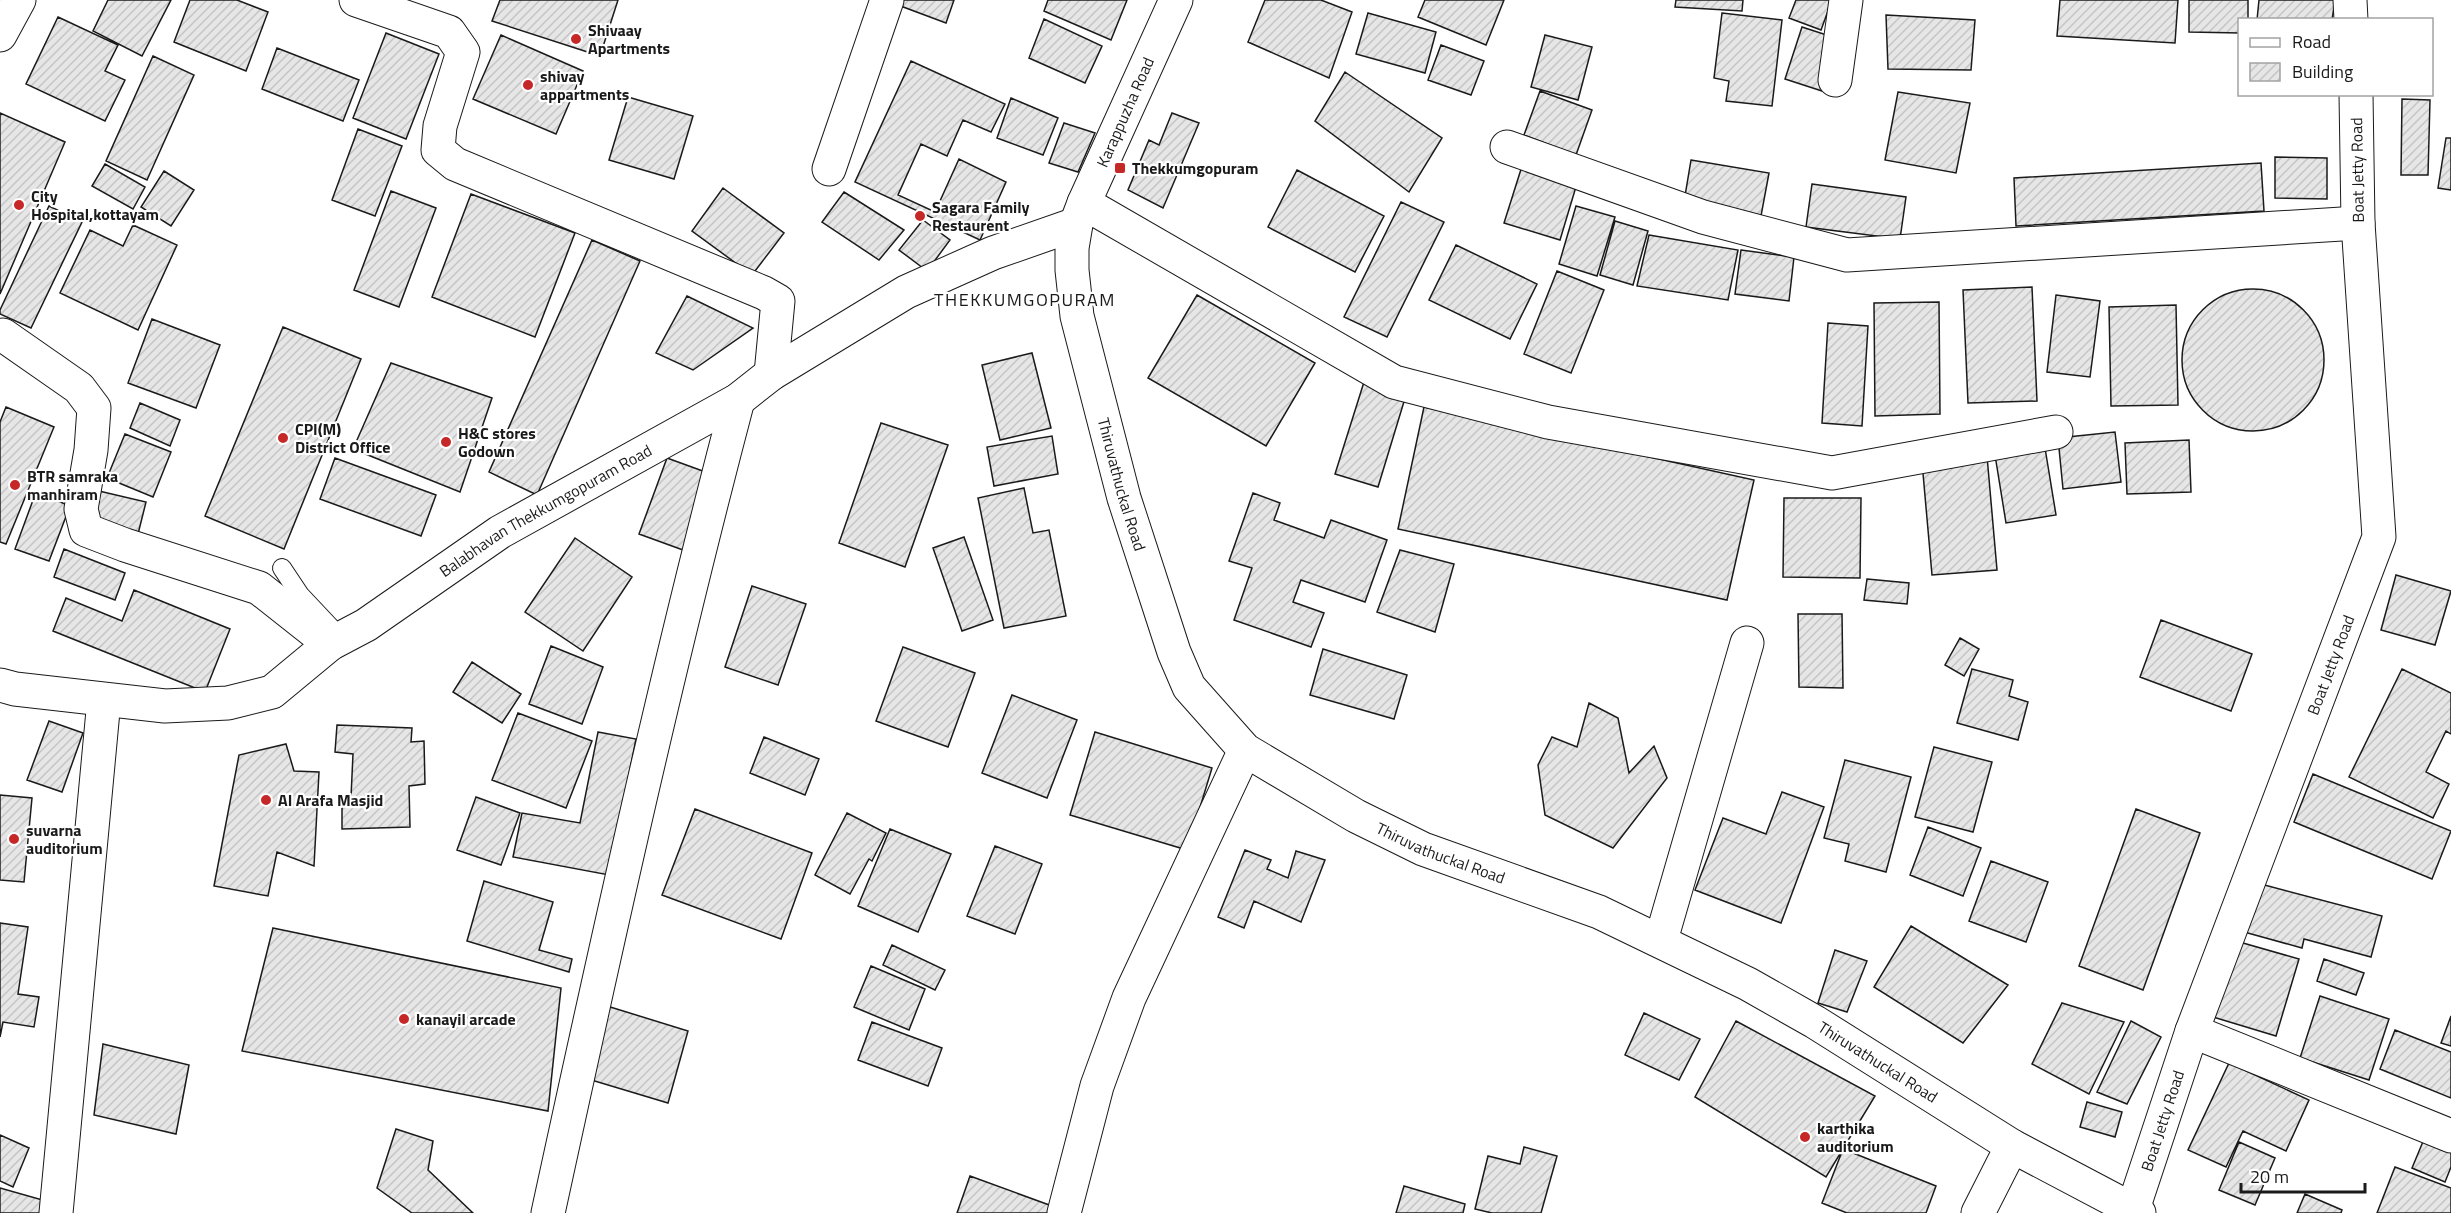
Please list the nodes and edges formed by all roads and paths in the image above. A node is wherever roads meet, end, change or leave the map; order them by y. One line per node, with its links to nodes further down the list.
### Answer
1 (19, 0): 8 (street)
2 (356, 0): 16 (street)
3 (886, 0): 12 (street)
4 (1176, 0): 13 (street, Karappuzha Road)
5 (1846, 0): 9 (street)
6 (2350, 0): 7 (street)
7 (2351, 18)
8 (0, 35)
9 (1835, 80)
10 (2356, 96): 14 (street, Boat Jetty Road)
11 (1507, 147): 14 (street)
12 (829, 169)
13 (1080, 214): 16 (street, Balabhavan Thekkumgopuram Road); 18 (street); 24 (street, Thiruvathuckal Road)
14 (2358, 224): 26 (street, Boat Jetty Road)
15 (3, 335): 20 (street)
16 (771, 374): 17 (street, Balabhavan Thekkumgopuram Road)
17 (738, 400): 20 (street, Balabhavan Thekkumgopuram Road); 31 (street)
18 (2056, 432)
19 (282, 568): 20 (lane)
20 (336, 641): 23 (street, Balabhavan Thekkumgopuram Road)
21 (1747, 643): 25 (street)
22 (0, 685): 23 (street, Balabhavan Thekkumgopuram Road)
23 (104, 700): 30 (street)
24 (1245, 750): 25 (street, Thiruvathuckal Road); 32 (street)
25 (1660, 940): 28 (street, Thiruvathuckal Road)
26 (2192, 1031): 27 (street); 29 (street, Boat Jetty Road)
27 (2451, 1136)
28 (2012, 1146): 29 (street, Thiruvathuckal Road); 33 (street)
29 (2136, 1211)
30 (56, 1213)
31 (548, 1213)
32 (1064, 1213)
33 (1978, 1213)

